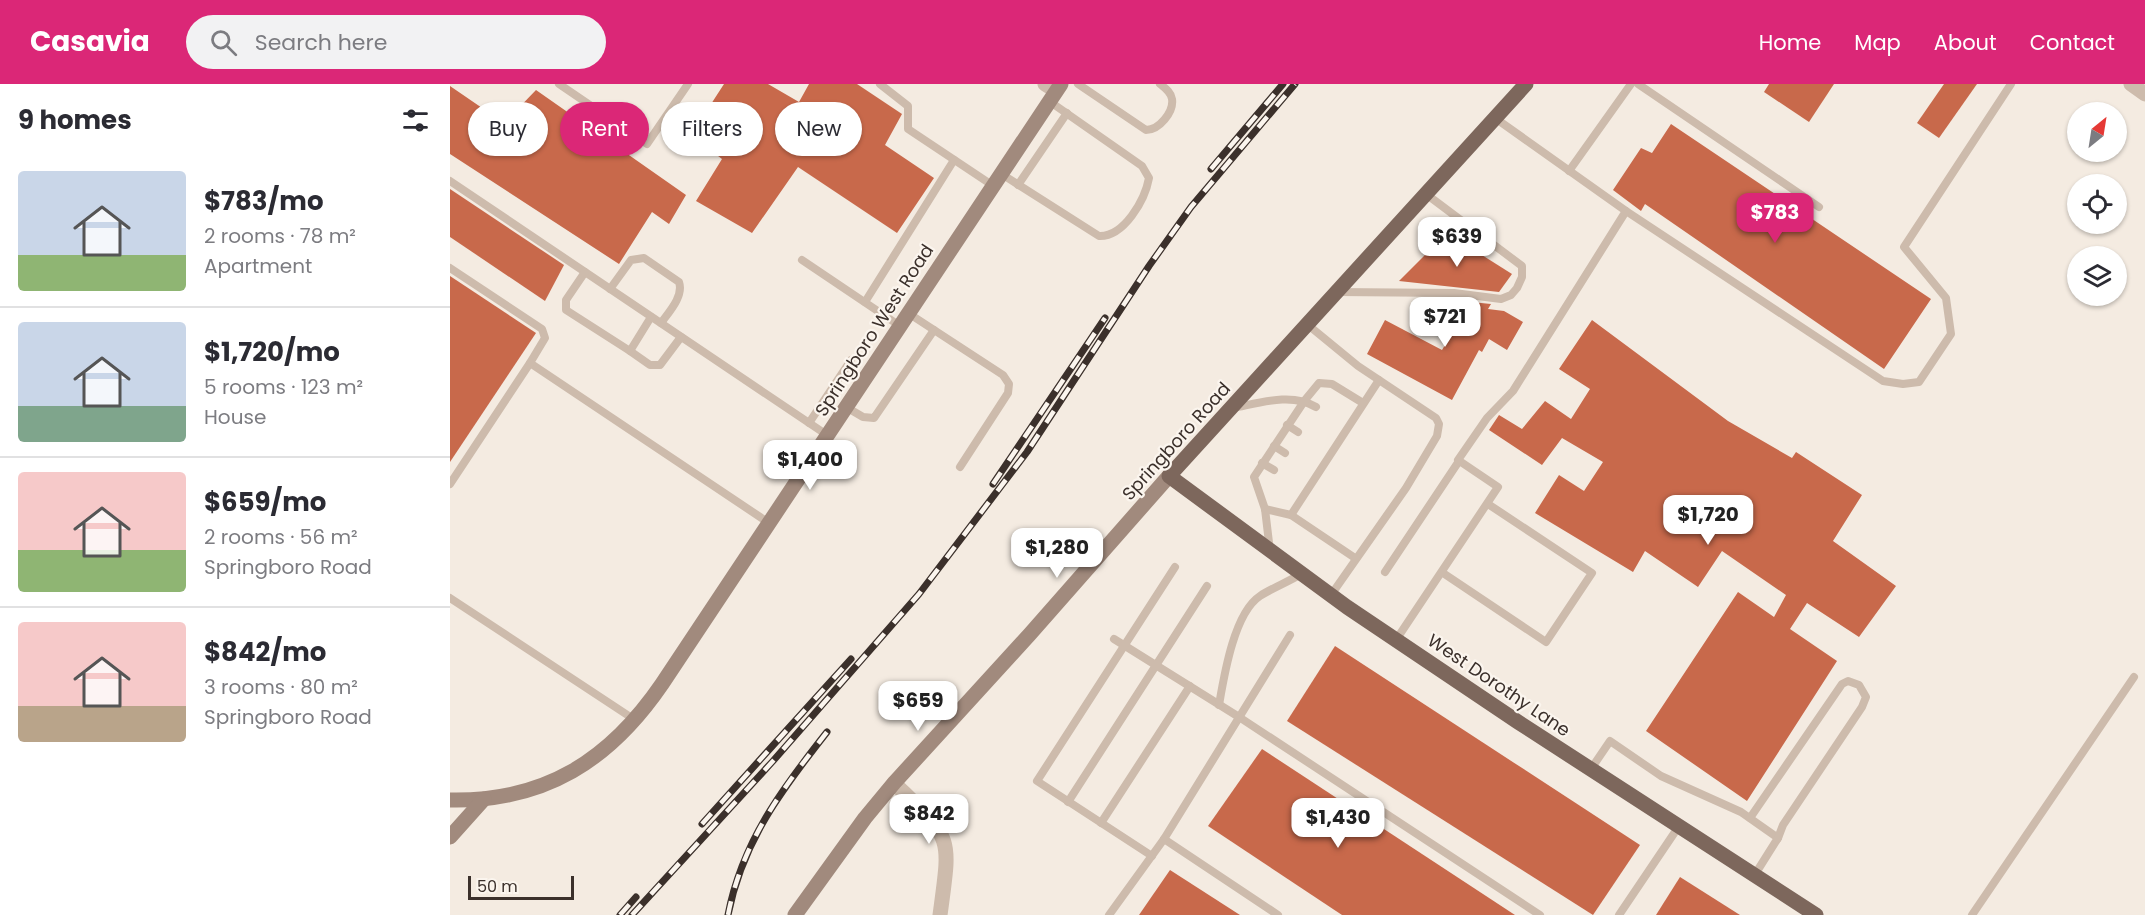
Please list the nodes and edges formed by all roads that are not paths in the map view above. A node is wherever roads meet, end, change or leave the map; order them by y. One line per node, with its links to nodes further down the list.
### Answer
1 (559, 84): 10 (lane)
2 (880, 84): 15 (lane)
3 (1078, 84): 4 (lane)
4 (1160, 84)
5 (1526, 84): 14 (main road, Springboro Road)
6 (1631, 84): 16 (lane)
7 (1638, 84): 21 (lane)
8 (2011, 84): 22 (lane)
9 (2131, 84): 12 (street)
10 (684, 85)
11 (1053, 90): 13 (lane); 17 (street, Springboro West Road)
12 (2145, 94)
13 (1067, 113): 19 (lane); 19 (lane)
14 (1495, 118): 16 (lane); 20 (main road, Springboro Road)
15 (954, 160): 17 (lane); 28 (lane)
16 (1569, 171): 22 (lane)
17 (996, 179): 19 (lane); 30 (street, Springboro West Road)
18 (450, 181): 25 (lane)
19 (1018, 185)
20 (1426, 194): 27 (main road, Springboro Road); 27 (lane)
21 (1819, 207)
22 (1626, 211): 50 (lane)
23 (802, 260): 28 (lane)
24 (450, 268): 37 (lane)
25 (585, 272): 26 (lane); 35 (lane)
26 (610, 289): 29 (lane); 31 (lane)
27 (1337, 292): 32 (main road, Springboro Road)
28 (865, 302): 30 (lane)
29 (651, 317): 31 (lane); 35 (lane)
30 (904, 319): 33 (lane); 41 (street, Springboro West Road)
31 (661, 323): 34 (lane)
32 (1308, 325): 38 (lane); 43 (main road, Springboro Road)
33 (934, 330): 41 (lane); 52 (lane)
34 (681, 337): 35 (lane); 44 (lane)
35 (630, 351)
36 (851, 360): 44 (lane)
37 (530, 363): 55 (lane); 59 (lane)
38 (1379, 380): 40 (lane); 61 (lane)
39 (1305, 400): 40 (lane); 42 (lane); 43 (lane); 45 (lane)
40 (1363, 403): 58 (lane)
41 (846, 407): 47 (street, Springboro West Road)
42 (1316, 407)
43 (1232, 408): 54 (main road, Springboro Road)
44 (809, 423): 47 (lane)
45 (1287, 425): 46 (lane); 48 (lane)
46 (1298, 432)
47 (827, 435): 59 (street, Springboro West Road)
48 (1274, 446): 49 (lane); 51 (lane)
49 (1285, 453)
50 (1459, 461): 56 (lane); 63 (lane)
51 (1263, 463): 53 (lane); 57 (lane)
52 (960, 467)
53 (1274, 470)
54 (1169, 476): 60 (main road, West Dorothy Lane); 80 (street, Springboro Road)
55 (450, 484)
56 (1488, 504): 64 (lane); 64 (lane)
57 (1265, 509): 58 (lane); 60 (lane)
58 (1291, 516): 61 (lane)
59 (769, 523): 78 (street, Springboro West Road)
60 (1270, 551): 65 (main road, West Dorothy Lane)
61 (1355, 558): 67 (lane)
62 (1174, 567): 72 (lane)
63 (1385, 572)
64 (1443, 573): 71 (lane)
65 (1301, 574): 67 (main road, West Dorothy Lane); 76 (lane)
66 (1207, 586): 73 (lane)
67 (1331, 595): 71 (main road, West Dorothy Lane)
68 (450, 598): 78 (lane)
69 (1290, 635): 77 (lane)
70 (1114, 639): 72 (lane)
71 (1396, 640): 79 (main road, West Dorothy Lane)
72 (1126, 646): 73 (lane); 83 (lane)
73 (1158, 666): 75 (lane); 83 (lane)
74 (2134, 676): 99 (lane)
75 (1190, 687): 76 (lane); 85 (lane)
76 (1220, 705): 77 (lane)
77 (1239, 717): 89 (lane); 96 (lane)
78 (635, 720): 81 (street, Springboro West Road)
79 (1591, 769): 84 (lane); 86 (main road, West Dorothy Lane)
80 (894, 783): 92 (street, Springboro Road); 93 (street)
81 (484, 799): 82 (street, Springboro West Road); 87 (street)
82 (450, 800)
83 (1068, 802): 85 (lane)
84 (1750, 818): 88 (lane); 88 (lane)
85 (1101, 823): 90 (lane)
86 (1678, 826): 91 (main road, West Dorothy Lane); 97 (lane)
87 (450, 837)
88 (1778, 838): 91 (lane)
89 (1164, 839): 90 (lane); 95 (lane)
90 (1152, 856): 94 (lane)
91 (1754, 876): 98 (main road, West Dorothy Lane)
92 (799, 909)
93 (940, 915)
94 (1109, 915)
95 (1278, 915)
96 (1540, 915)
97 (1619, 915)
98 (1816, 915)
99 (1972, 915)

